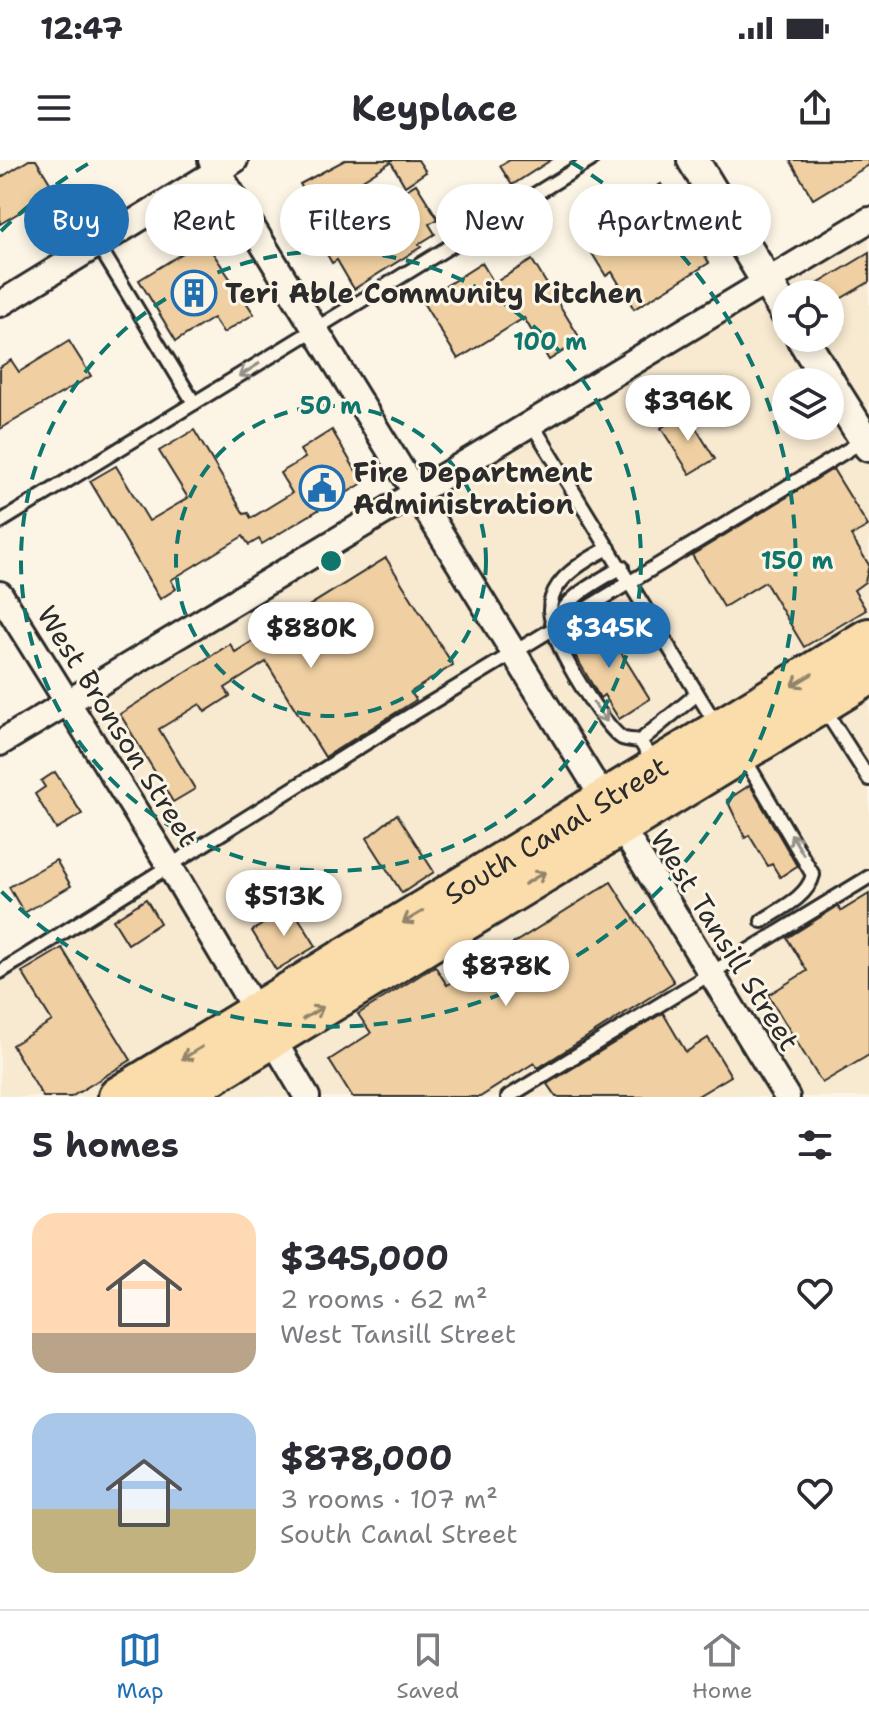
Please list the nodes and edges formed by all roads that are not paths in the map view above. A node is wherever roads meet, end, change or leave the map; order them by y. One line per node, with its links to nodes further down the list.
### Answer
1 (591, 160): 11 (lane)
2 (693, 160): 8 (street)
3 (221, 164): 5 (street); 11 (street, West Tansill Street)
4 (869, 220): 8 (street)
5 (129, 223)
6 (76, 256): 10 (street)
7 (105, 256): 12 (lane)
8 (767, 281): 9 (street); 14 (street)
9 (772, 289)
10 (0, 304)
11 (315, 329): 12 (lane, one-way to 12); 16 (street, West Tansill Street)
12 (194, 403): 17 (lane)
13 (844, 406): 15 (street)
14 (532, 424): 16 (street); 18 (lane)
15 (868, 444): 20 (lane)
16 (415, 493): 24 (street, West Tansill Street); 27 (street)
17 (0, 522)
18 (609, 548): 19 (lane); 22 (lane)
19 (622, 567): 20 (lane); 22 (lane)
20 (631, 580): 22 (lane); 26 (lane)
21 (0, 594): 27 (street, West Bronson Street)
22 (555, 629): 24 (lane); 31 (lane, one-way to 31)
23 (869, 639): 29 (highway, South Canal Street, one-way to 29)
24 (512, 653): 33 (street, West Tansill Street); 34 (lane)
25 (869, 674): 28 (highway, South Canal Street)
26 (697, 694): 29 (lane); 31 (lane)
27 (67, 702): 30 (street); 34 (street, West Bronson Street)
28 (821, 704): 29 (highway, South Canal Street); 32 (lane)
29 (730, 741): 31 (highway, South Canal Street); 33 (highway, South Canal Street); 36 (lane, one-way to 29)
30 (0, 743)
31 (648, 754): 33 (highway, South Canal Street)
32 (869, 780)
33 (612, 814): 38 (street, West Tansill Street); 39 (highway, South Canal Street)
34 (169, 865): 37 (lane); 39 (street, West Bronson Street)
35 (869, 877): 38 (lane)
36 (762, 921)
37 (0, 972)
38 (711, 975): 43 (lane); 44 (street, West Tansill Street)
39 (263, 1026): 40 (highway, South Canal Street, one-way to 40); 41 (highway, South Canal Street); 42 (street, West Bronson Street)
40 (119, 1097)
41 (174, 1097)
42 (307, 1097)
43 (508, 1097)
44 (787, 1097)

